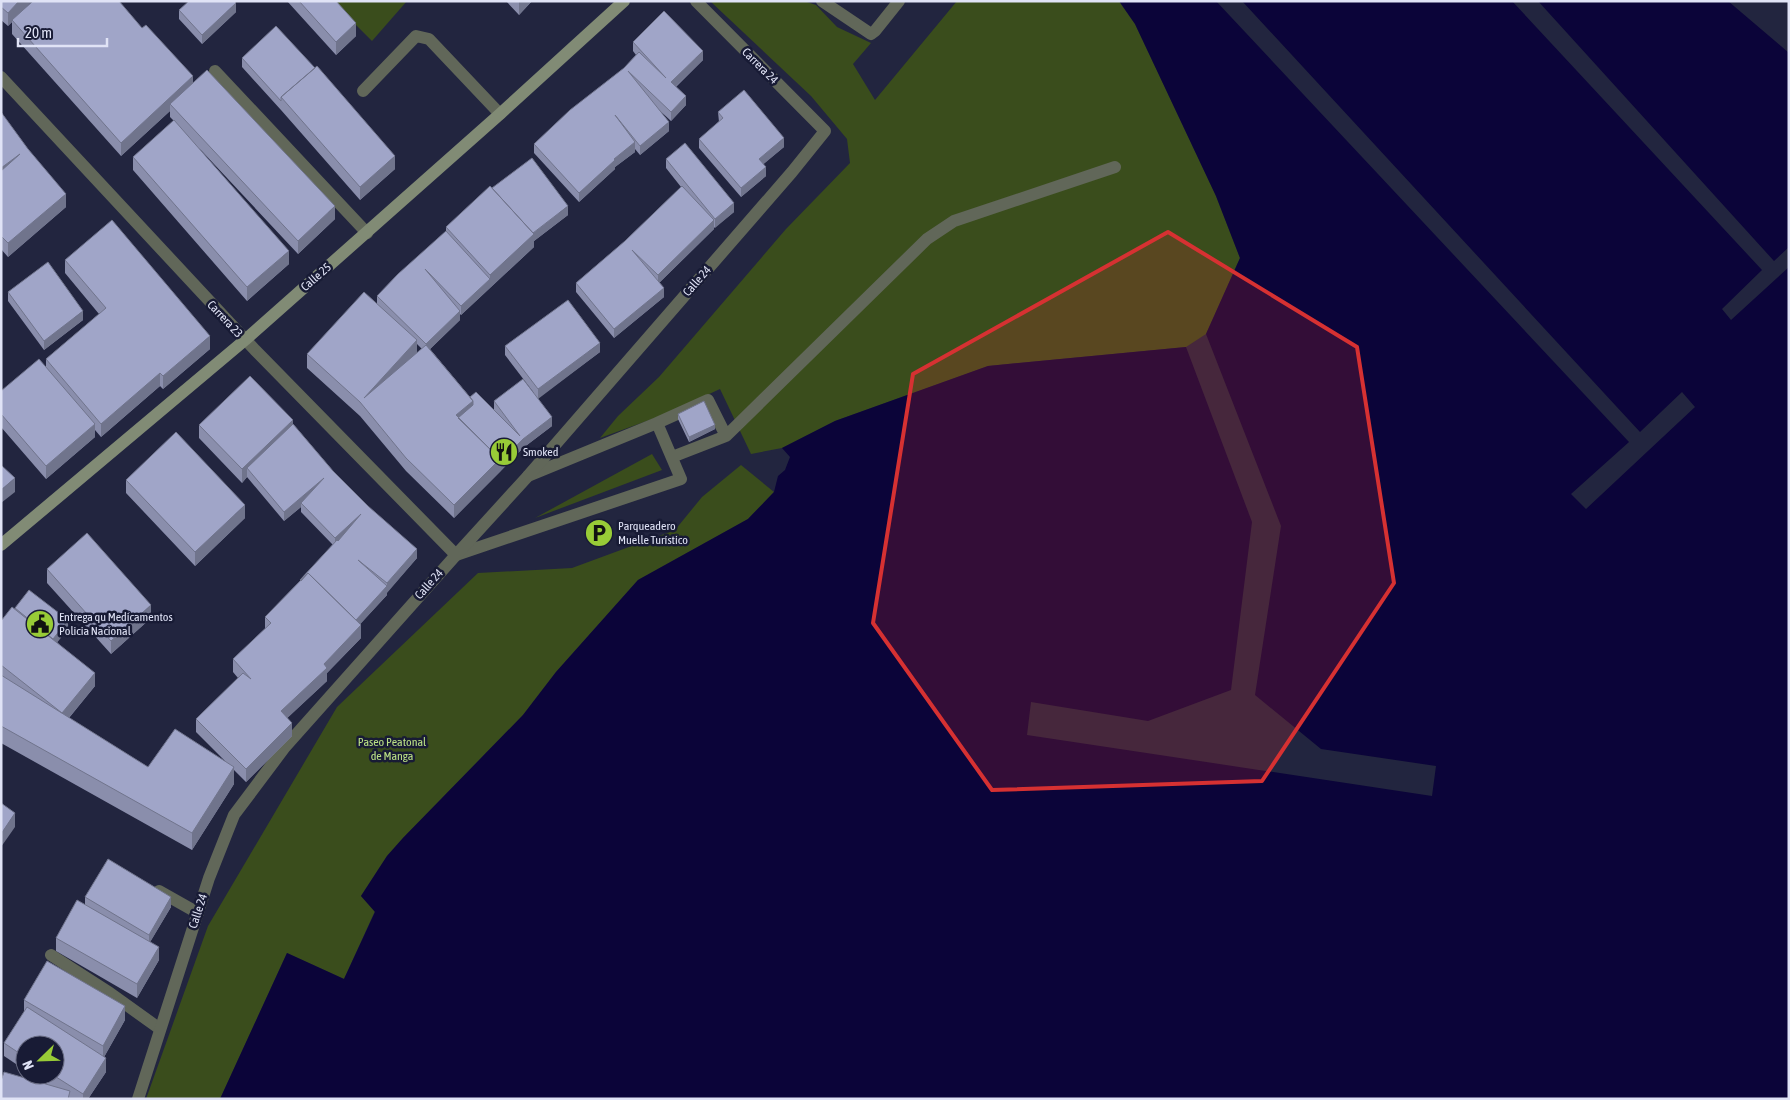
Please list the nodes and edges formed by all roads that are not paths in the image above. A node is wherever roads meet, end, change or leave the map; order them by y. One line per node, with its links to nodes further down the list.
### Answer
1 (624, 1): 8 (main road, Calle 25)
2 (696, 1): 9 (street, Carrera 24)
3 (822, 1): 4 (street)
4 (899, 1)
5 (215, 71): 11 (street)
6 (1, 77): 12 (street, Carrera 23)
7 (363, 91): 8 (street)
8 (500, 114): 11 (main road, Calle 25)
9 (825, 131): 16 (street, Calle 24)
10 (1115, 167): 14 (street)
11 (367, 233): 12 (main road, Calle 25)
12 (245, 340): 17 (main road, Calle 25); 18 (street, Carrera 23)
13 (657, 423): 14 (street); 15 (street); 16 (street)
14 (726, 436): 15 (street)
15 (672, 457): 18 (street)
16 (528, 476): 18 (street, Calle 24)
17 (1, 544)
18 (456, 555): 20 (street, Calle 24)
19 (160, 891): 20 (street)
20 (198, 913): 22 (street, Calle 24)
21 (51, 955): 22 (street)
22 (160, 1029): 23 (street, Calle 24)
23 (138, 1099)

